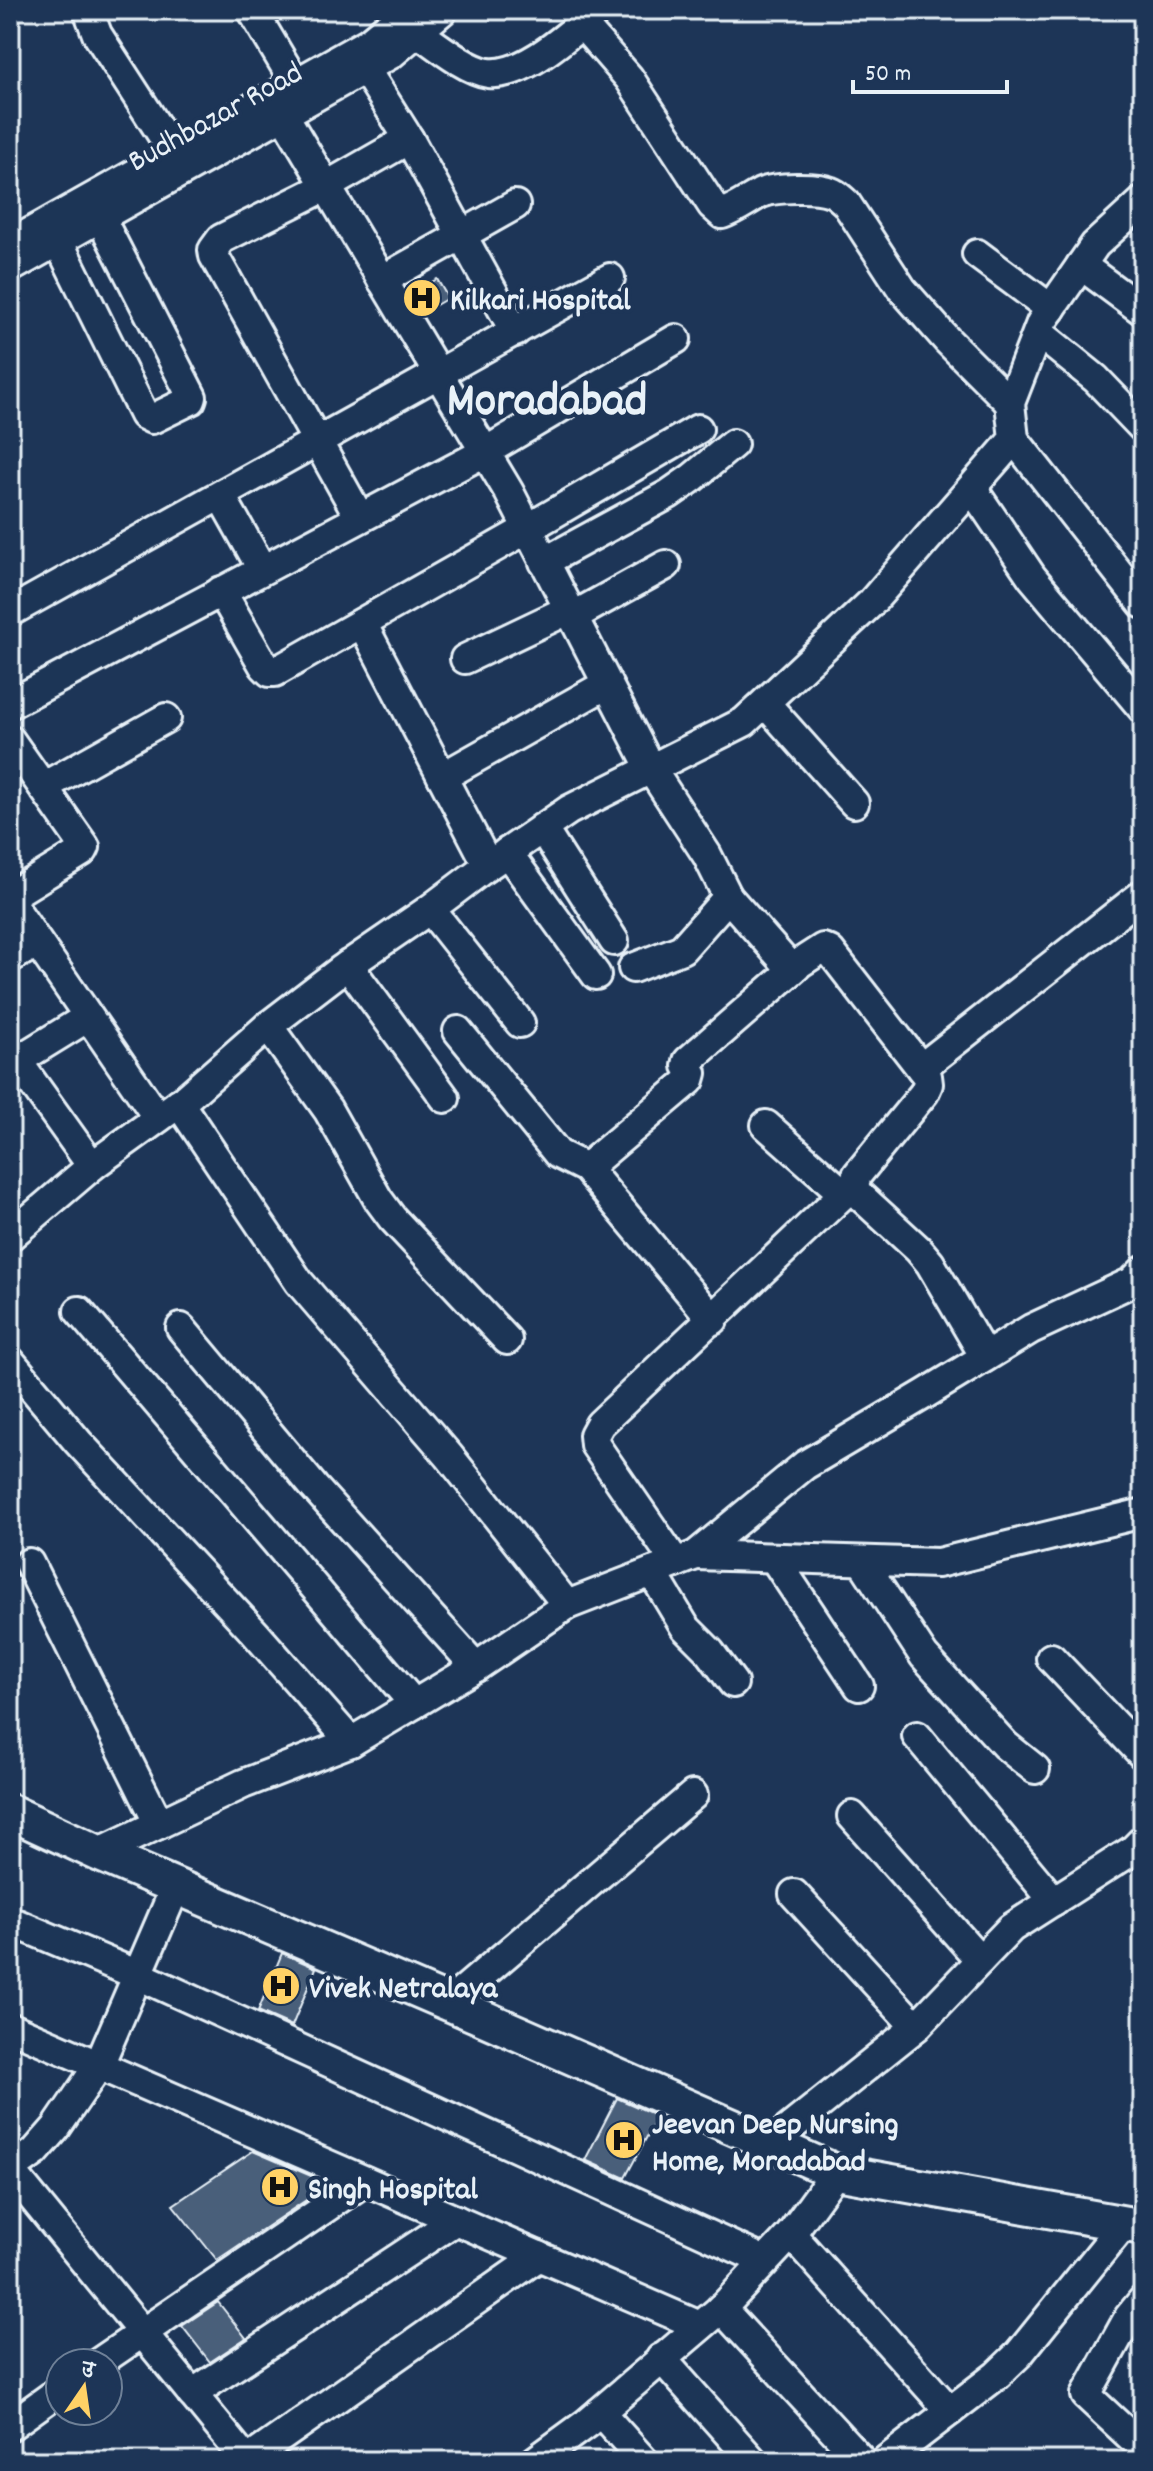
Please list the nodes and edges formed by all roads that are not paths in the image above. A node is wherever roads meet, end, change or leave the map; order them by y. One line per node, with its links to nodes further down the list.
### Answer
1 (88, 10): 9 (street)
2 (252, 10): 7 (street)
3 (443, 10): 5 (street, Budhbazar Road)
4 (590, 17): 5 (street); 27 (street)
5 (413, 21): 6 (street, Budhbazar Road)
6 (372, 57): 7 (street, Budhbazar Road); 8 (street)
7 (284, 99): 9 (street, Budhbazar Road); 10 (street)
8 (409, 139): 10 (street); 14 (street)
9 (185, 154): 13 (street, Budhbazar Road); 16 (street, Budhbazar Road)
10 (325, 187): 21 (street); 31 (street)
11 (1143, 201): 18 (street)
12 (515, 205): 14 (street)
13 (100, 217): 15 (street, Budhbazar Road); 15 (street)
14 (461, 236): 21 (street); 24 (street)
15 (58, 241): 19 (street, Budhbazar Road)
16 (10, 244)
17 (977, 254): 23 (street)
18 (1081, 265): 22 (street); 23 (street)
19 (10, 268)
20 (610, 278): 24 (street)
21 (382, 280): 26 (street)
22 (1143, 311)
23 (1044, 320): 27 (street); 28 (street)
24 (515, 332): 26 (street)
25 (676, 339): 33 (street)
26 (439, 375): 31 (street); 33 (street)
27 (1010, 403): 30 (street)
28 (1143, 428)
29 (698, 429): 37 (street)
30 (1014, 439): 34 (street); 42 (street)
31 (319, 441): 35 (street); 36 (street)
32 (733, 444): 38 (street)
33 (485, 452): 36 (street); 37 (street)
34 (972, 488): 49 (street); 50 (street)
35 (221, 496): 40 (street); 43 (street)
36 (360, 518): 40 (street)
37 (527, 529): 38 (street); 45 (street)
38 (544, 562): 44 (street)
39 (666, 565): 44 (street)
40 (262, 569): 41 (street)
41 (221, 591): 45 (street); 48 (street)
42 (1143, 604)
43 (10, 612)
44 (570, 613): 46 (street); 47 (street)
45 (362, 623): 54 (street)
46 (465, 659)
47 (607, 684): 53 (street); 54 (street)
48 (10, 704)
49 (766, 704): 53 (street); 56 (street)
50 (1143, 709)
51 (166, 718): 55 (street)
52 (10, 740): 55 (street)
53 (651, 769): 57 (street); 60 (street)
54 (442, 777): 58 (street)
55 (43, 787): 61 (street)
56 (854, 803)
57 (542, 828): 58 (street); 63 (street)
58 (498, 859): 62 (street); 69 (street)
59 (1143, 894): 75 (street)
60 (728, 897): 67 (street); 68 (street)
61 (10, 899): 64 (street)
62 (430, 909): 66 (street); 71 (street)
63 (614, 941)
64 (37, 943): 65 (street); 70 (street)
65 (10, 958)
66 (348, 965): 72 (street); 76 (street)
67 (796, 967): 75 (street); 80 (street)
68 (633, 968)
69 (596, 975)
70 (88, 1017): 74 (street); 77 (street)
71 (520, 1023)
72 (268, 1026): 77 (street); 87 (street)
73 (458, 1031): 80 (street)
74 (14, 1063): 79 (street)
75 (921, 1068): 81 (street)
76 (445, 1098)
77 (169, 1111): 79 (street); 95 (street)
78 (766, 1125): 81 (street)
79 (92, 1166): 82 (street)
80 (586, 1168): 85 (street)
81 (849, 1189): 85 (street); 88 (street)
82 (12, 1228)
83 (1143, 1271): 88 (street)
84 (79, 1311): 100 (street)
85 (713, 1320): 94 (street)
86 (181, 1328): 97 (street)
87 (507, 1340)
88 (985, 1357): 94 (street)
89 (10, 1361): 102 (street)
90 (1143, 1513): 92 (street)
91 (774, 1558): 92 (street); 94 (street); 99 (street)
92 (862, 1561): 104 (street)
93 (29, 1563): 108 (street)
94 (675, 1563): 95 (street); 98 (street)
95 (567, 1605): 97 (street)
96 (1051, 1658): 103 (street)
97 (476, 1667): 100 (street)
98 (733, 1683)
99 (859, 1686)
100 (414, 1704): 102 (street)
101 (917, 1736): 113 (street)
102 (351, 1742): 108 (street)
103 (1143, 1755)
104 (1035, 1769)
105 (693, 1795): 117 (street)
106 (10, 1812): 110 (main road)
107 (852, 1816): 115 (street)
108 (159, 1824): 110 (street)
109 (1143, 1840): 113 (street)
110 (98, 1853): 111 (main road)
111 (176, 1886): 116 (street); 117 (main road)
112 (794, 1894): 119 (street)
113 (1054, 1901): 115 (street)
114 (10, 1921): 116 (street)
115 (980, 1960): 119 (street)
116 (138, 1975): 120 (street); 128 (street)
117 (449, 2003): 121 (main road)
118 (10, 2027): 120 (street)
119 (916, 2027): 121 (street)
120 (99, 2065): 123 (street); 131 (street)
121 (771, 2143): 122 (main road)
122 (836, 2172): 125 (main road); 126 (street)
123 (365, 2181): 124 (street); 131 (street)
124 (456, 2220): 127 (street); 134 (street)
125 (1133, 2226): 136 (street)
126 (791, 2234): 128 (street); 136 (street)
127 (539, 2256): 130 (street); 140 (street)
128 (765, 2261): 130 (street)
129 (1143, 2300): 139 (street)
130 (710, 2317): 133 (street); 144 (street)
131 (141, 2332): 132 (street); 134 (street)
132 (120, 2347)
133 (661, 2358): 137 (street); 143 (street)
134 (192, 2394): 140 (street)
135 (44, 2402): 138 (street)
136 (950, 2411): 145 (street)
137 (600, 2412): 141 (street); 142 (street)
138 (10, 2426)
139 (1143, 2448)
140 (247, 2461)
141 (537, 2461)
142 (644, 2461)
143 (753, 2461)
144 (862, 2461)
145 (885, 2461)

